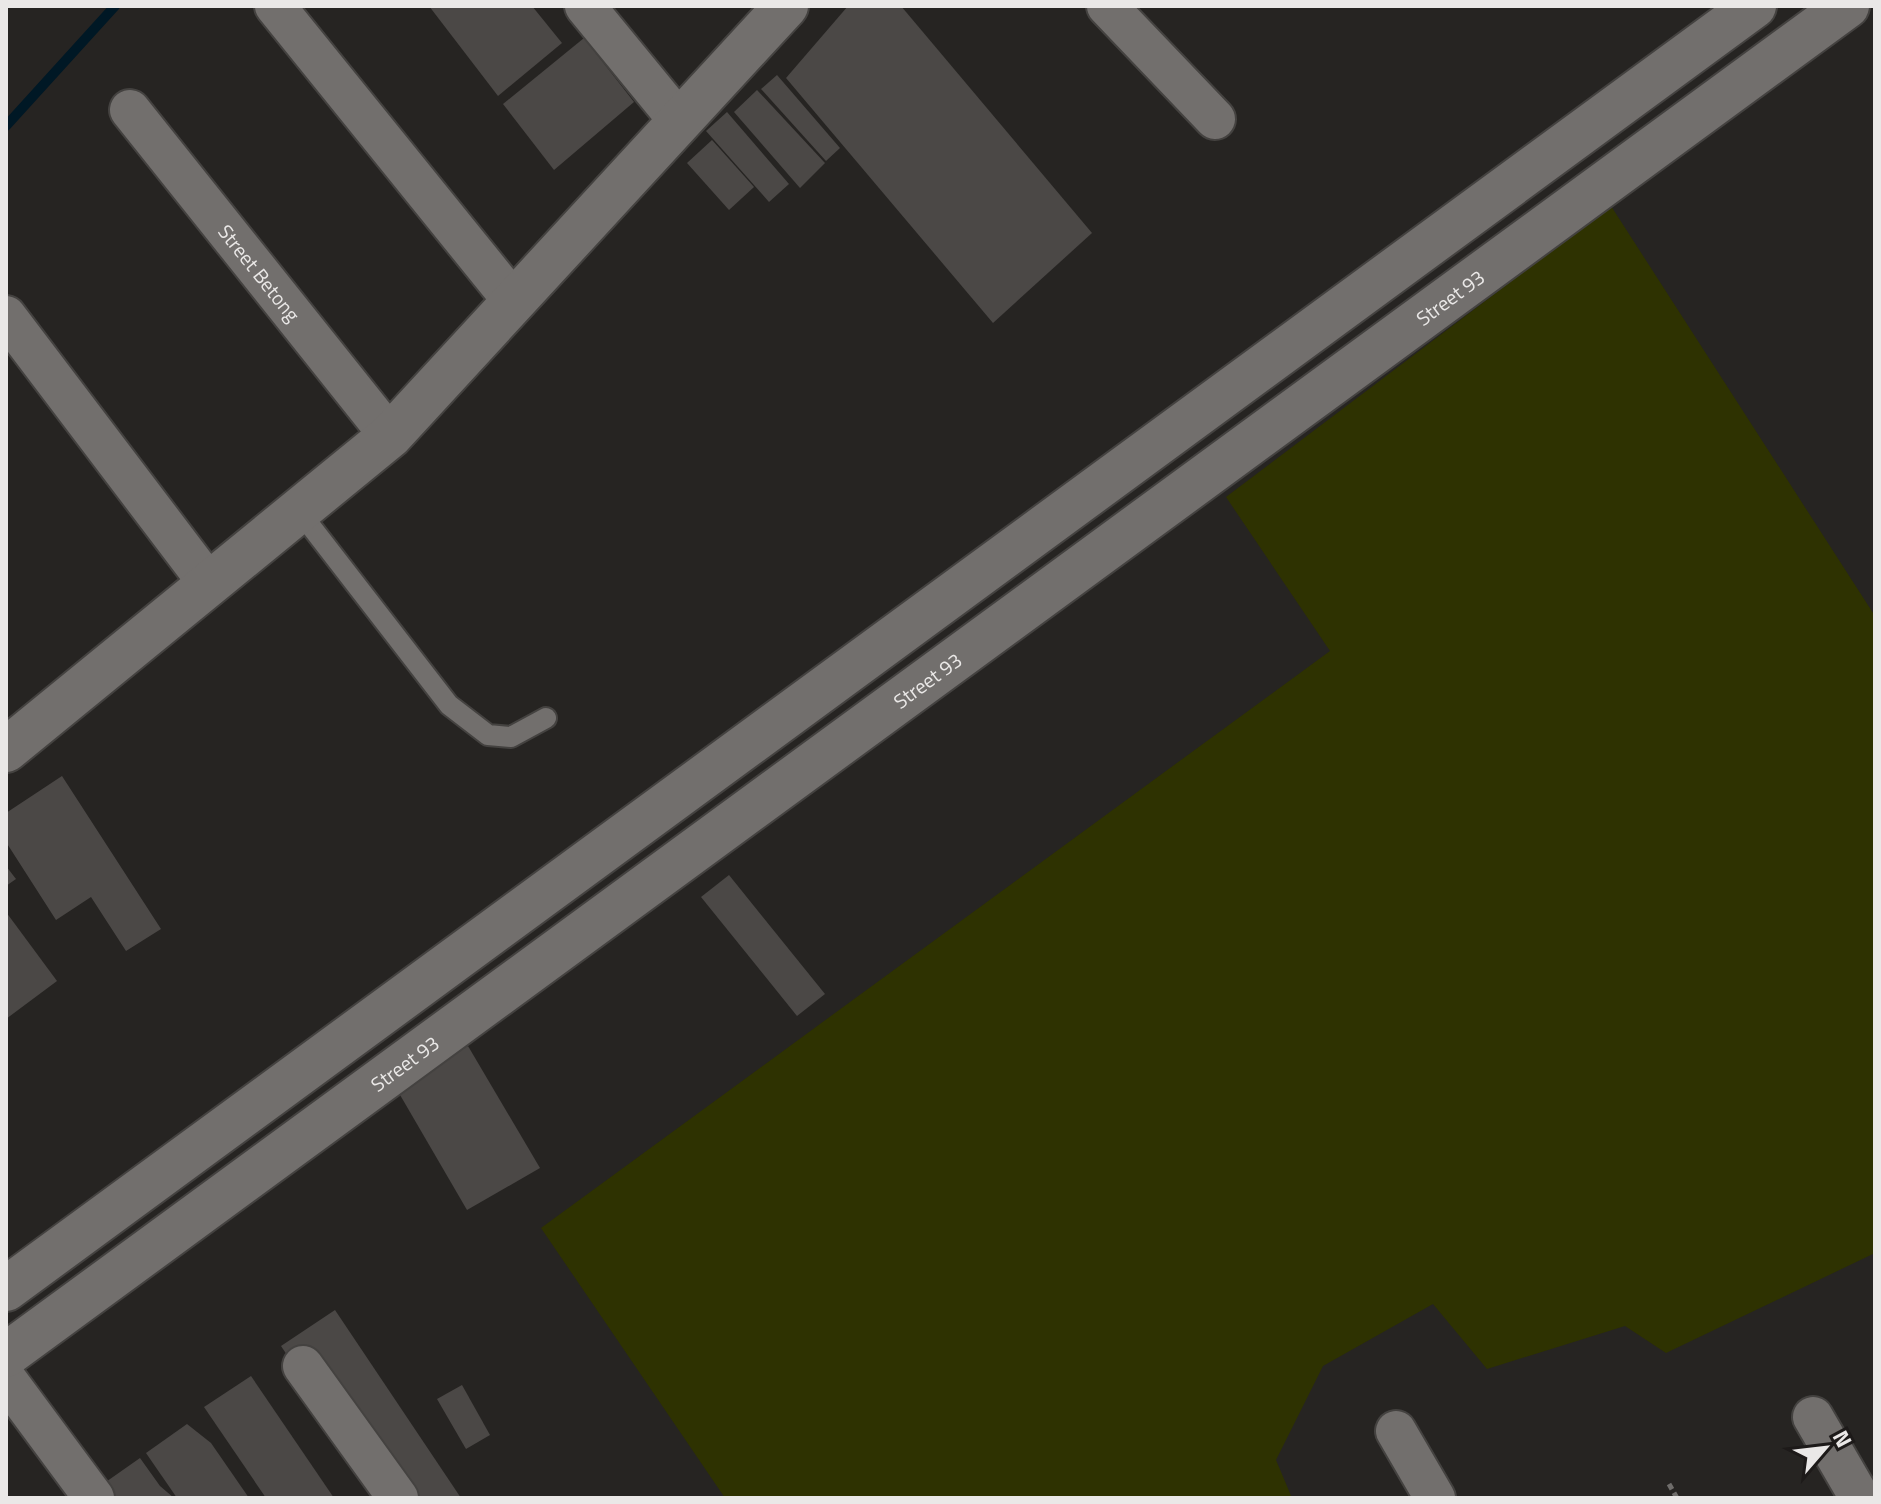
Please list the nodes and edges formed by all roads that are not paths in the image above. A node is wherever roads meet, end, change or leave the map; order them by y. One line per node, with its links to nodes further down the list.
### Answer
1 (275, 6): 10 (street)
2 (585, 6): 9 (street)
3 (786, 6): 9 (street)
4 (1107, 6): 8 (street)
5 (1754, 6): 17 (street)
6 (1847, 6): 18 (street, Street 93)
7 (130, 110): 12 (street, Street Betong)
8 (1215, 119)
9 (680, 122): 10 (street)
10 (514, 302): 12 (street)
11 (6, 316): 14 (street)
12 (390, 436): 13 (street)
13 (299, 511): 14 (street); 15 (lane)
14 (209, 584): 16 (street)
15 (546, 718)
16 (7, 748)
17 (6, 1289)
18 (6, 1355)
19 (303, 1366): 24 (street)
20 (6, 1379): 23 (street)
21 (1813, 1417): 26 (street)
22 (1396, 1431): 25 (street)
23 (94, 1498)
24 (398, 1498)
25 (1435, 1498)
26 (1860, 1498)

